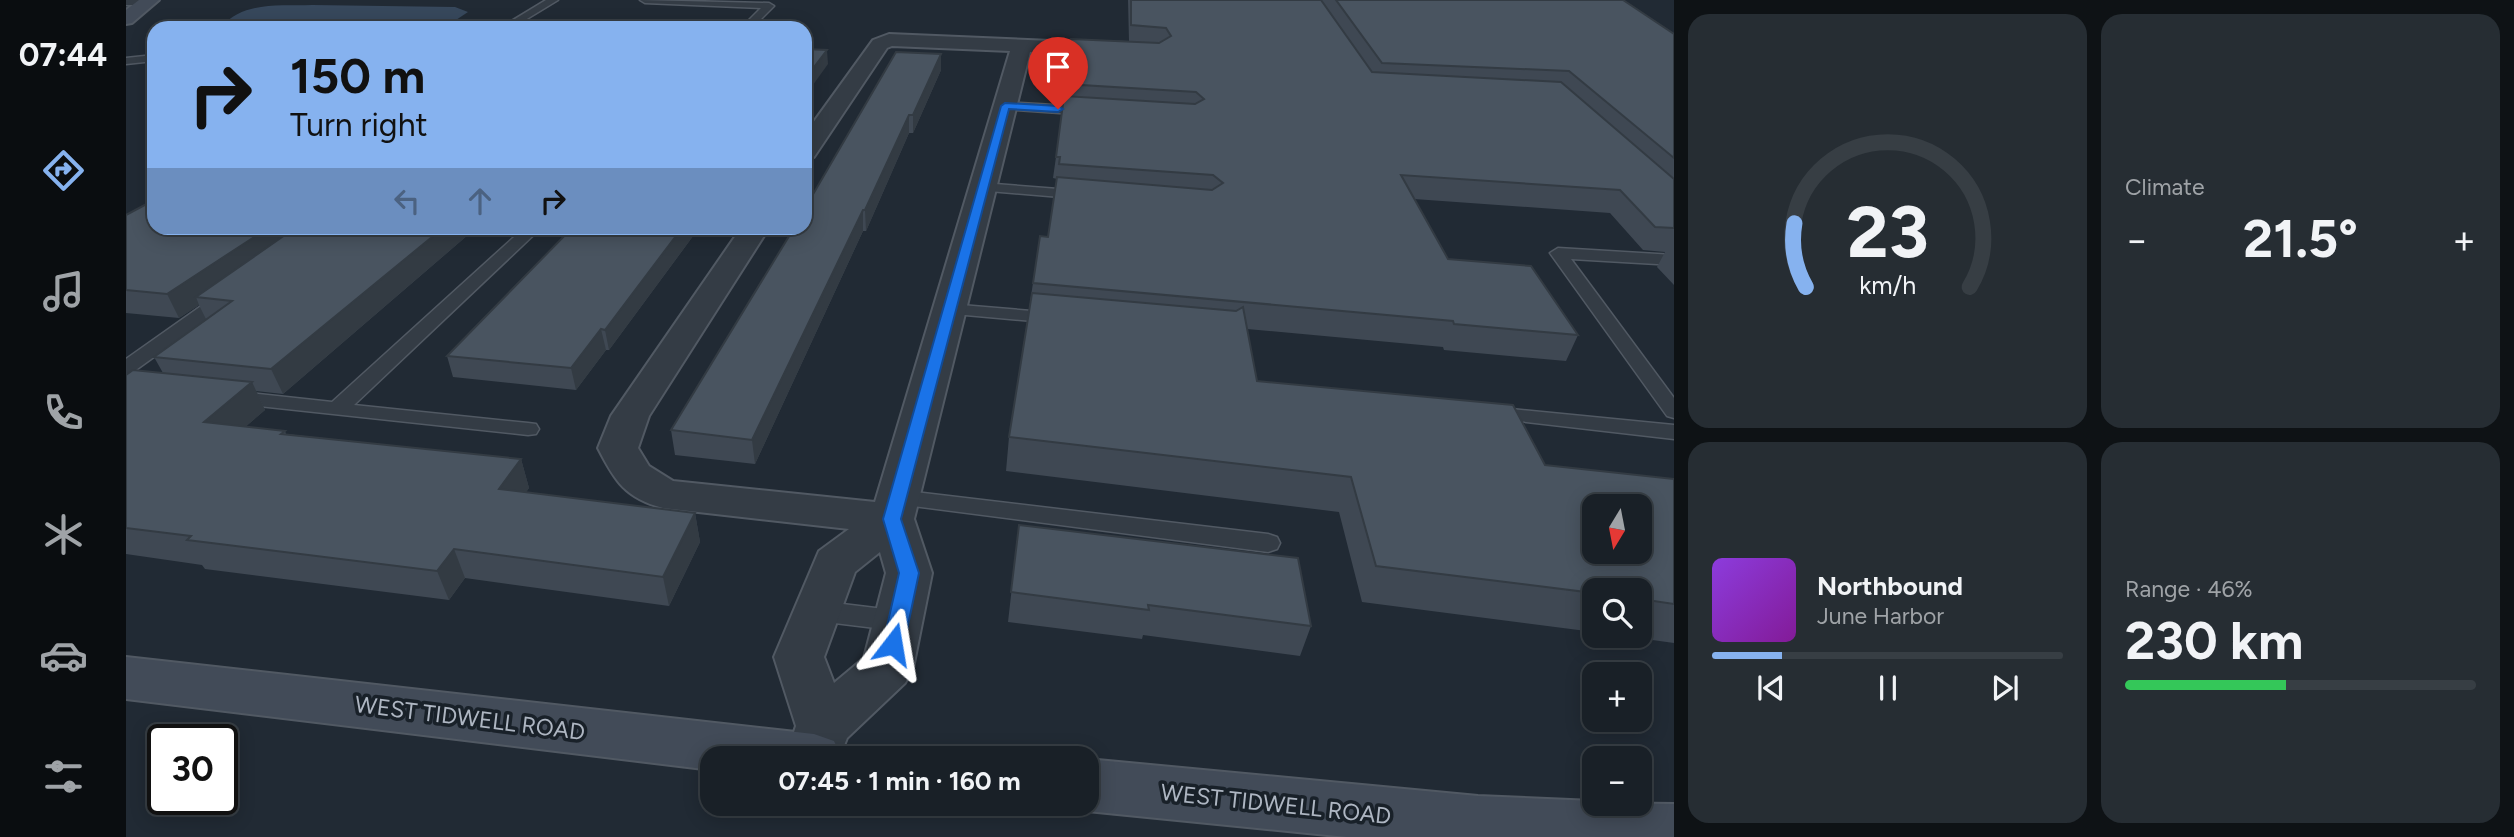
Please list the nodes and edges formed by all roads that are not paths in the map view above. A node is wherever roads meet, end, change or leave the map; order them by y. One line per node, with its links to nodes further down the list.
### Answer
1 (553, 0): 6 (lane)
2 (645, 0): 7 (lane)
3 (149, 1): 4 (lane); 5 (main road)
4 (126, 2)
5 (126, 19)
6 (517, 21)
7 (753, 21)
8 (1022, 45): 9 (street); 12 (street); 14 (street)
9 (1143, 51)
10 (147, 59): 11 (lane)
11 (126, 61)
12 (1005, 106): 13 (lane); 15 (street)
13 (1098, 112)
14 (812, 142)
15 (982, 187): 16 (lane); 21 (street)
16 (1102, 197)
17 (525, 235): 25 (lane)
18 (750, 235): 30 (street)
19 (1674, 260): 27 (lane)
20 (247, 282): 23 (lane)
21 (949, 309): 22 (lane); 30 (street)
22 (1069, 320)
23 (126, 368)
24 (218, 396): 25 (lane)
25 (337, 409): 28 (lane)
26 (1468, 411): 29 (lane)
27 (1674, 412)
28 (528, 429)
29 (1674, 432)
30 (895, 509): 31 (lane); 32 (street); 33 (street)
31 (1268, 543)
32 (818, 611): 33 (lane); 36 (street)
33 (900, 621): 37 (street)
34 (132, 686): 35 (main road, WEST TIDWELL ROAD)
35 (806, 746)
36 (817, 746)
37 (818, 746)
38 (1099, 786): 39 (main road, WEST TIDWELL ROAD)
39 (1674, 832)

